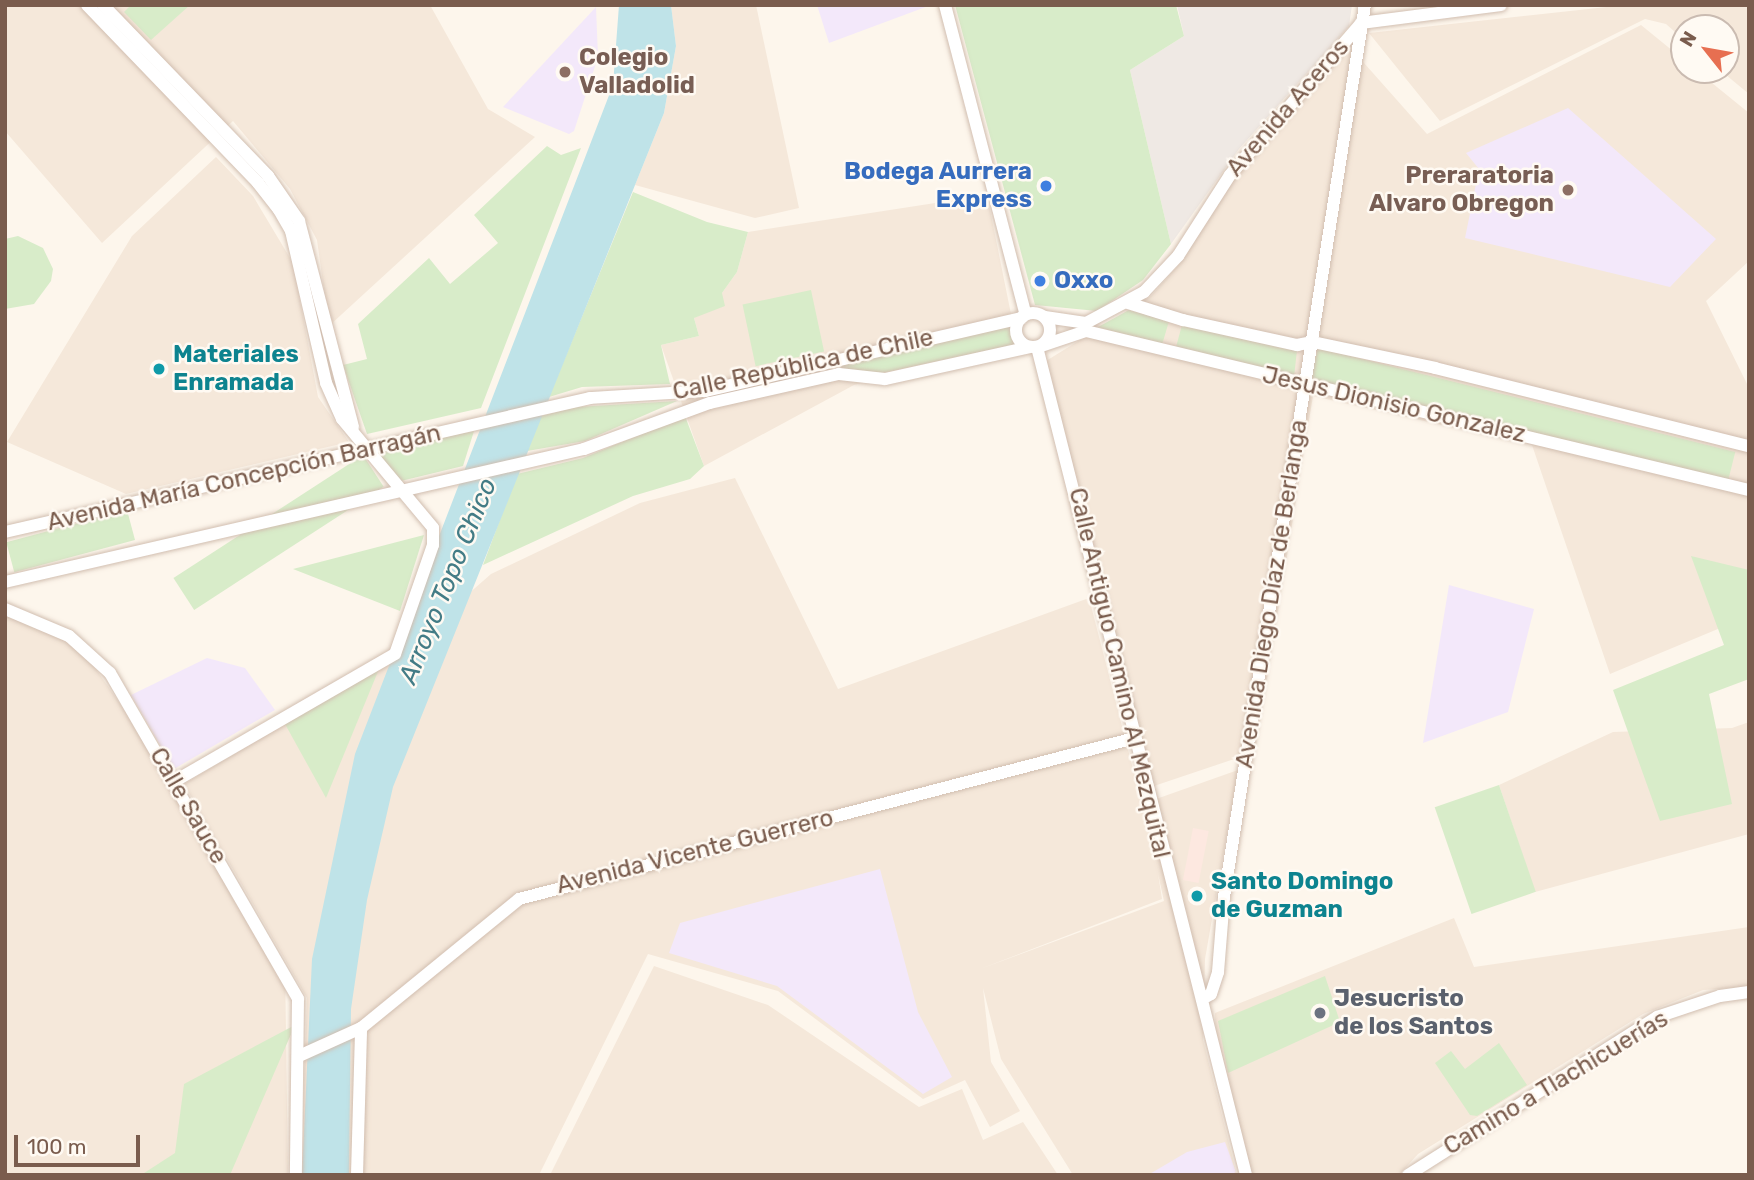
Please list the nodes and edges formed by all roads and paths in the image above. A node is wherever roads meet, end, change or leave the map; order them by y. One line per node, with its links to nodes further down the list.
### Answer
1 (87, 5): 14 (street)
2 (103, 5): 14 (street)
3 (945, 5): 8 (street)
4 (1365, 5): 6 (street, Avenida Diego Díaz de Berlanga)
5 (1501, 5): 6 (street, Avenida Aceros)
6 (1361, 23): 7 (street, Avenida Aceros); 11 (street, Avenida Diego Díaz de Berlanga)
7 (1129, 303): 10 (street, Avenida Aceros); 11 (street, Jesus Dionisio Gonzalez)
8 (1024, 316): 9 (street); 12 (street); 15 (street, Calle República de Chile)
9 (1045, 317): 10 (street, Jesus Dionisio Gonzalez); 12 (street)
10 (1086, 327): 12 (street); 13 (street, Jesus Dionisio Gonzalez)
11 (1313, 342): 13 (street, Avenida Diego Díaz de Berlanga); 16 (street, Jesus Dionisio Gonzalez)
12 (1036, 347): 18 (street, Calle República de Chile); 24 (street, Calle Antiguo Camino Al Mezquital)
13 (1305, 384): 19 (street, Jesus Dionisio Gonzalez); 27 (street, Avenida Diego Díaz de Berlanga)
14 (348, 423): 17 (street)
15 (483, 423): 17 (street, Avenida María Concepción Barragán)
16 (1749, 446)
17 (368, 450): 20 (street); 21 (street, Avenida María Concepción Barragán)
18 (459, 478): 20 (street, Avenida María Concepción Barragán)
19 (1749, 490)
20 (403, 491): 22 (street, Avenida María Concepción Barragán); 25 (street)
21 (5, 532)
22 (5, 582)
23 (5, 609): 25 (street, Calle Sauce)
24 (1135, 738): 27 (street, Calle Antiguo Camino Al Mezquital); 28 (street, Avenida Vicente Guerrero)
25 (175, 781): 29 (street, Calle Sauce)
26 (1749, 992): 33 (street, Camino a Tlachicuerías)
27 (1202, 999): 32 (street)
28 (356, 1032): 29 (street, Avenida Vicente Guerrero); 31 (street)
29 (305, 1053): 30 (street, Calle Sauce)
30 (296, 1175)
31 (357, 1175)
32 (1246, 1175)
33 (1408, 1175)

